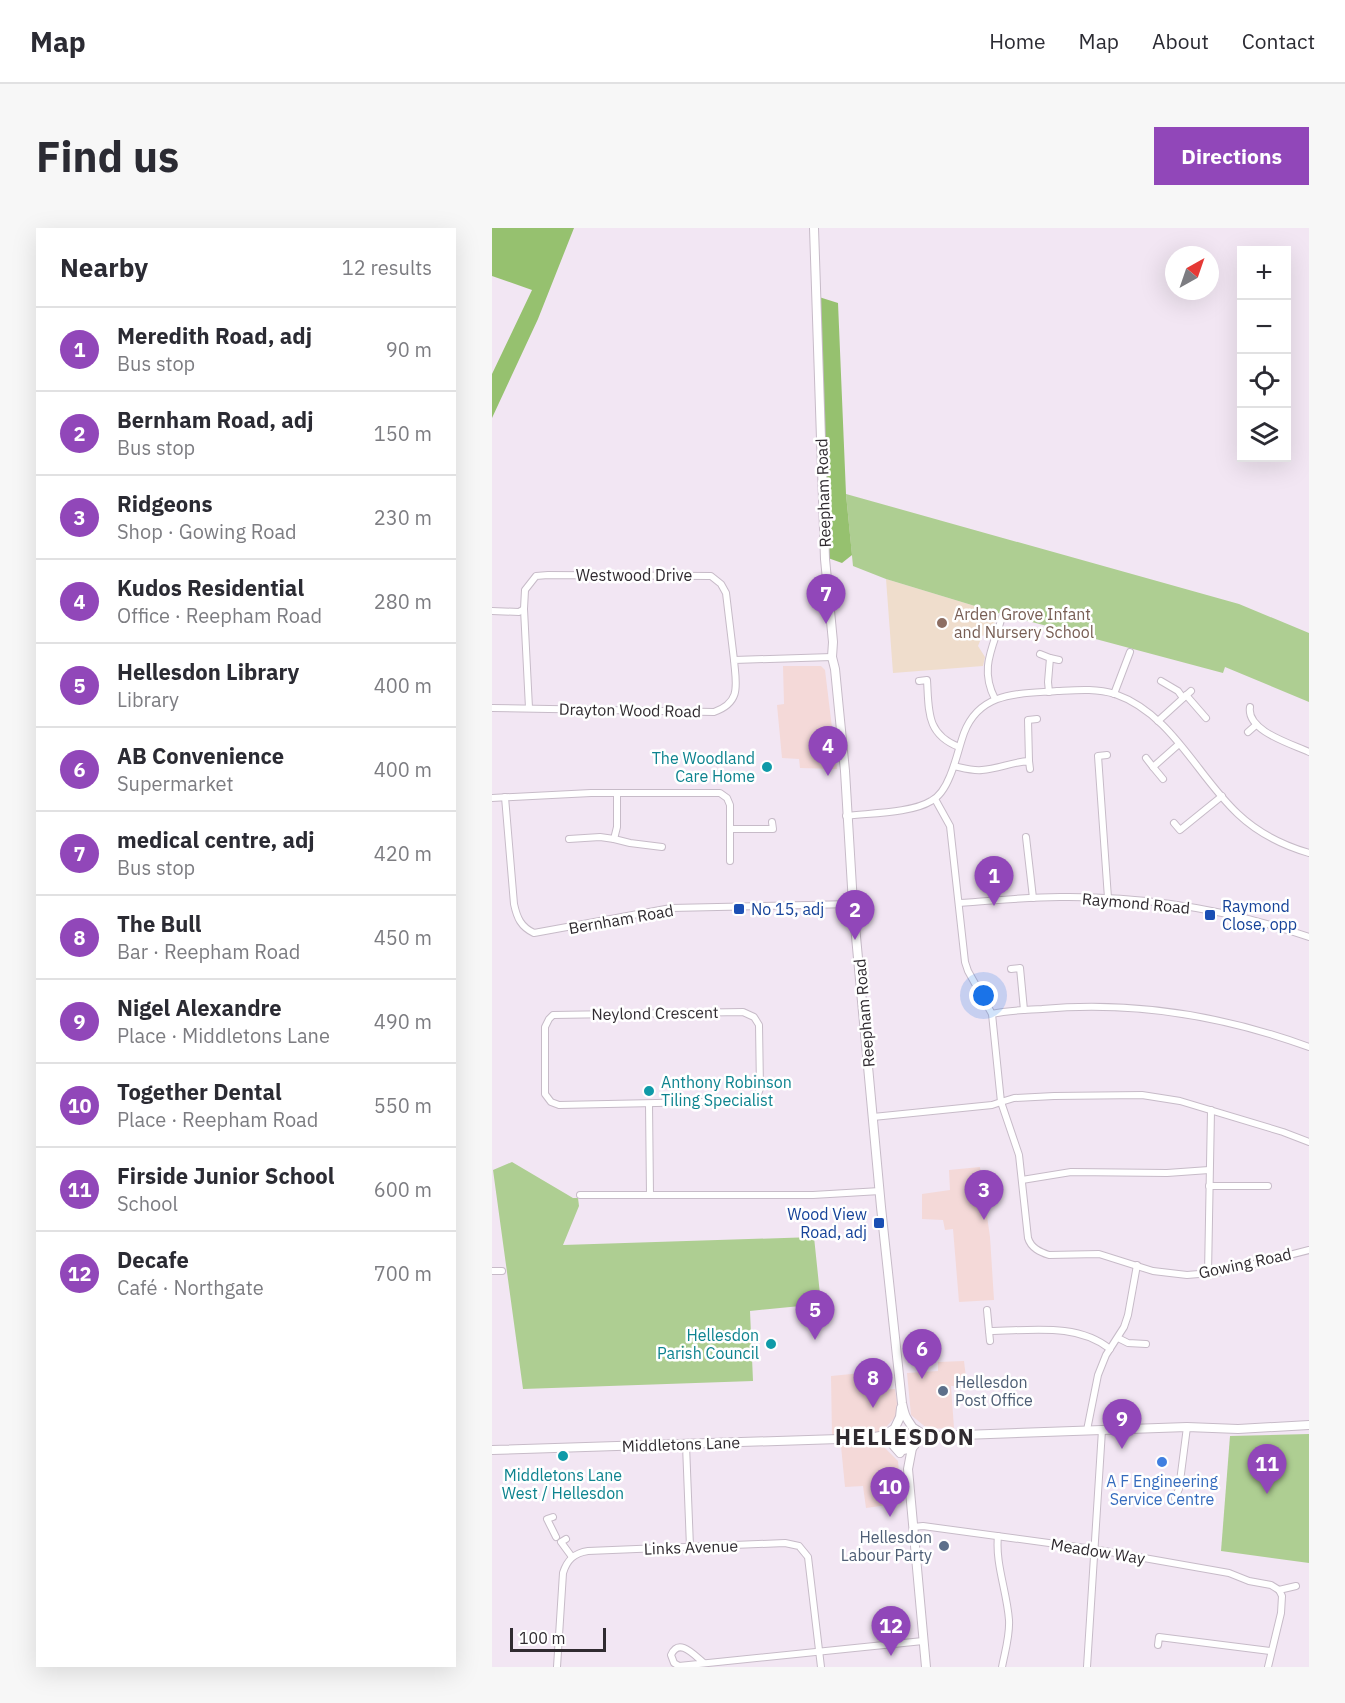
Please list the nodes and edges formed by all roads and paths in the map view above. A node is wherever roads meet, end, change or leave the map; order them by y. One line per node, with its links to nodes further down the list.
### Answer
1 (814, 228): 9 (street, Reepham Road)
2 (524, 609): 3 (street); 12 (street, Westwood Drive); 25 (street)
3 (492, 611)
4 (1002, 617): 5 (street)
5 (999, 626): 6 (street); 22 (street)
6 (1007, 628)
7 (1130, 652): 14 (street)
8 (1040, 654): 10 (street)
9 (832, 657): 12 (street); 50 (street, Reepham Road)
10 (1050, 658): 13 (street); 19 (street)
11 (1119, 658): 14 (street)
12 (734, 660): 25 (street, Drayton Wood Road)
13 (1059, 660)
14 (1126, 661): 20 (street)
15 (926, 672): 16 (street)
16 (927, 680): 17 (street); 34 (street)
17 (919, 681)
18 (1161, 681): 21 (street)
19 (1049, 692): 20 (street); 22 (street)
20 (1114, 694): 30 (street)
21 (1187, 695): 27 (street); 30 (street)
22 (995, 699): 34 (street)
23 (1251, 707): 31 (street)
24 (492, 708): 25 (street, Drayton Wood Road)
25 (529, 708)
26 (1027, 712): 29 (street)
27 (1206, 718)
28 (1036, 719): 29 (street)
29 (1028, 720): 40 (street)
30 (1158, 721): 33 (street)
31 (1256, 725): 32 (street); 35 (street)
32 (1248, 732)
33 (1179, 744): 42 (street); 46 (street)
34 (959, 747): 41 (street)
35 (1309, 752)
36 (1107, 755): 37 (street)
37 (1098, 756): 38 (street); 63 (street)
38 (1089, 757)
39 (1146, 758): 42 (street)
40 (1029, 761): 41 (street); 43 (street)
41 (954, 766): 49 (street)
42 (1153, 766): 44 (street)
43 (1030, 769)
44 (1163, 779)
45 (617, 793): 47 (street); 53 (street); 58 (street)
46 (1222, 796): 54 (street); 60 (street)
47 (505, 797): 48 (street); 65 (street, Bernham Road)
48 (492, 798)
49 (935, 799): 50 (street); 64 (street)
50 (846, 816): 65 (street, Reepham Road)
51 (772, 822): 53 (street)
52 (1174, 823): 54 (street)
53 (730, 829): 61 (street)
54 (1180, 830): 56 (street)
55 (1026, 837): 62 (street)
56 (1186, 837)
57 (570, 839): 58 (street)
58 (614, 839): 59 (street)
59 (662, 847)
60 (1309, 853)
61 (730, 861)
62 (1033, 897): 63 (street, Raymond Road); 64 (street, Raymond Road)
63 (1108, 898): 66 (street, Raymond Road)
64 (959, 903): 71 (street)
65 (853, 904): 76 (street, Reepham Road)
66 (1309, 937)
67 (1019, 960): 68 (street)
68 (1020, 968): 69 (street); 70 (street)
69 (1011, 969)
70 (1024, 1010): 71 (street); 72 (street)
71 (992, 1014): 73 (street, Gowing Road)
72 (1309, 1047)
73 (1001, 1102): 75 (street); 76 (street); 79 (street, Gowing Road)
74 (649, 1104): 74 (street, Neylond Crescent); 84 (street)
75 (1211, 1110): 77 (street); 78 (street)
76 (873, 1117): 82 (street, Reepham Road)
77 (1309, 1142)
78 (1209, 1170): 79 (street); 80 (street)
79 (1022, 1179): 86 (street, Gowing Road)
80 (1209, 1186): 81 (street); 89 (street)
81 (1268, 1186)
82 (880, 1191): 84 (street); 96 (street, Reepham Road)
83 (580, 1195): 84 (street)
84 (650, 1195)
85 (1309, 1250): 89 (street, Gowing Road)
86 (1137, 1265): 89 (street, Gowing Road); 92 (street)
87 (492, 1271): 88 (street)
88 (502, 1271)
89 (1208, 1274)
90 (987, 1310): 91 (street)
91 (989, 1331): 93 (street); 95 (street)
92 (1118, 1338): 94 (street); 95 (street)
93 (990, 1341)
94 (1146, 1344)
95 (1110, 1349): 101 (street)
96 (902, 1403): 98 (street, Reepham Road); 100 (street, Reepham Road)
97 (1309, 1425): 99 (street)
98 (913, 1427): 100 (street); 103 (street); 107 (street, Reepham Road)
99 (1187, 1427): 102 (street); 110 (street)
100 (893, 1429): 104 (street, Middletons Lane); 106 (street, Reepham Road)
101 (1087, 1430): 102 (street); 103 (street)
102 (1102, 1430): 115 (street)
103 (935, 1436): 107 (street)
104 (870, 1438): 105 (street, Middletons Lane); 106 (street, Middletons Lane)
105 (686, 1445): 108 (street, Middletons Lane); 114 (street)
106 (895, 1446): 107 (street); 109 (street, Reepham Road)
107 (914, 1446): 109 (street, Reepham Road)
108 (492, 1450)
109 (908, 1469): 112 (street, Reepham Road)
110 (1175, 1498)
111 (547, 1519): 116 (street)
112 (913, 1527): 113 (street, Meadow Way); 121 (street, Reepham Road)
113 (998, 1536): 115 (street, Meadow Way); 129 (street)
114 (690, 1547): 116 (street, Links Avenue); 123 (street, Links Avenue)
115 (1094, 1549): 118 (street, Meadow Way); 130 (street)
116 (572, 1557): 126 (street)
117 (1296, 1586): 118 (street)
118 (1279, 1590): 124 (street)
119 (1150, 1636): 120 (street)
120 (1159, 1637): 122 (street); 124 (street)
121 (923, 1641): 123 (street); 128 (street, Reepham Road)
122 (1158, 1644)
123 (820, 1652): 125 (street); 127 (street, Links Avenue)
124 (1270, 1652): 131 (street)
125 (704, 1663): 125 (street)
126 (557, 1667)
127 (821, 1667)
128 (926, 1667)
129 (1002, 1667)
130 (1087, 1667)
131 (1268, 1667)

